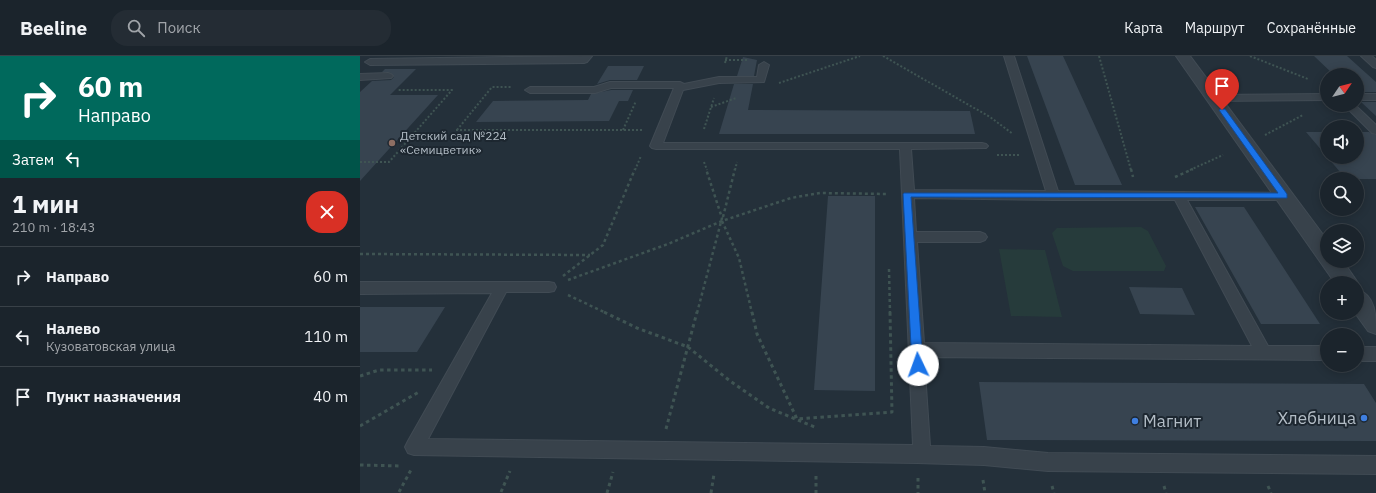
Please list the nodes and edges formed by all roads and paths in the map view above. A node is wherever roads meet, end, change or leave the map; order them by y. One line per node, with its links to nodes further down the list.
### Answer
1 (360, 56): 11 (lane)
2 (587, 56): 12 (lane)
3 (727, 56): 19 (path)
4 (860, 56): 18 (path)
5 (883, 56): 41 (path)
6 (1008, 56): 41 (lane)
7 (1099, 56): 47 (path)
8 (1183, 56): 28 (street)
9 (1250, 56): 20 (path)
10 (1366, 56): 14 (lane)
11 (369, 58): 12 (lane); 15 (lane)
12 (430, 59)
13 (764, 65): 19 (lane)
14 (1376, 65)
15 (360, 71)
16 (388, 76): 17 (lane)
17 (360, 77)
18 (791, 78)
19 (719, 80): 22 (lane); 35 (path)
20 (1314, 82)
21 (644, 85): 22 (lane); 24 (lane); 31 (path)
22 (679, 88): 32 (lane)
23 (391, 90): 42 (path)
24 (530, 90): 31 (path)
25 (1320, 97): 28 (lane)
26 (1364, 97): 27 (lane)
27 (1376, 97)
28 (1213, 98): 49 (street)
29 (1356, 112): 33 (lane)
30 (1308, 113): 34 (path)
31 (623, 130): 32 (path)
32 (663, 130): 35 (lane)
33 (1376, 131)
34 (1262, 136)
35 (698, 146): 36 (lane); 51 (path)
36 (740, 146): 37 (lane); 51 (path)
37 (905, 146): 38 (lane); 45 (lane)
38 (981, 146): 41 (path)
39 (642, 153): 56 (path)
40 (1223, 154): 43 (path)
41 (1041, 155): 46 (lane)
42 (360, 162)
43 (1172, 178)
44 (888, 194): 45 (path); 50 (path); 51 (path)
45 (907, 194): 46 (lane); 52 (lane)
46 (1054, 196): 47 (lane)
47 (1139, 196): 48 (lane)
48 (1179, 196): 49 (lane); 65 (lane)
49 (1284, 196): 54 (street)
50 (888, 202)
51 (722, 219): 59 (path); 63 (path); 71 (path)
52 (910, 237): 53 (lane); 64 (lane)
53 (980, 237)
54 (1320, 246)
55 (360, 254): 56 (path)
56 (590, 255): 59 (path)
57 (889, 264): 71 (path)
58 (502, 287): 59 (lane); 60 (lane); 69 (lane)
59 (549, 287): 63 (path)
60 (360, 288)
61 (1364, 308): 62 (street)
62 (1376, 324)
63 (688, 347): 71 (path); 74 (path)
64 (917, 350): 65 (lane); 75 (lane)
65 (1264, 353): 66 (lane)
66 (1320, 353)
67 (1364, 354): 68 (lane)
68 (1376, 354)
69 (457, 369): 70 (path); 72 (path); 74 (lane)
70 (360, 376)
71 (797, 419): 73 (path)
72 (360, 426)
73 (818, 429)
74 (660, 451): 75 (lane)
75 (922, 455): 77 (lane)
76 (360, 465): 78 (path)
77 (1376, 465)
78 (403, 466)
79 (413, 466): 84 (path)
80 (511, 467): 85 (path)
81 (615, 468): 86 (path)
82 (715, 469): 87 (path)
83 (817, 470): 88 (path)
84 (399, 492)
85 (501, 492)
86 (607, 493)
87 (711, 493)
88 (816, 493)

